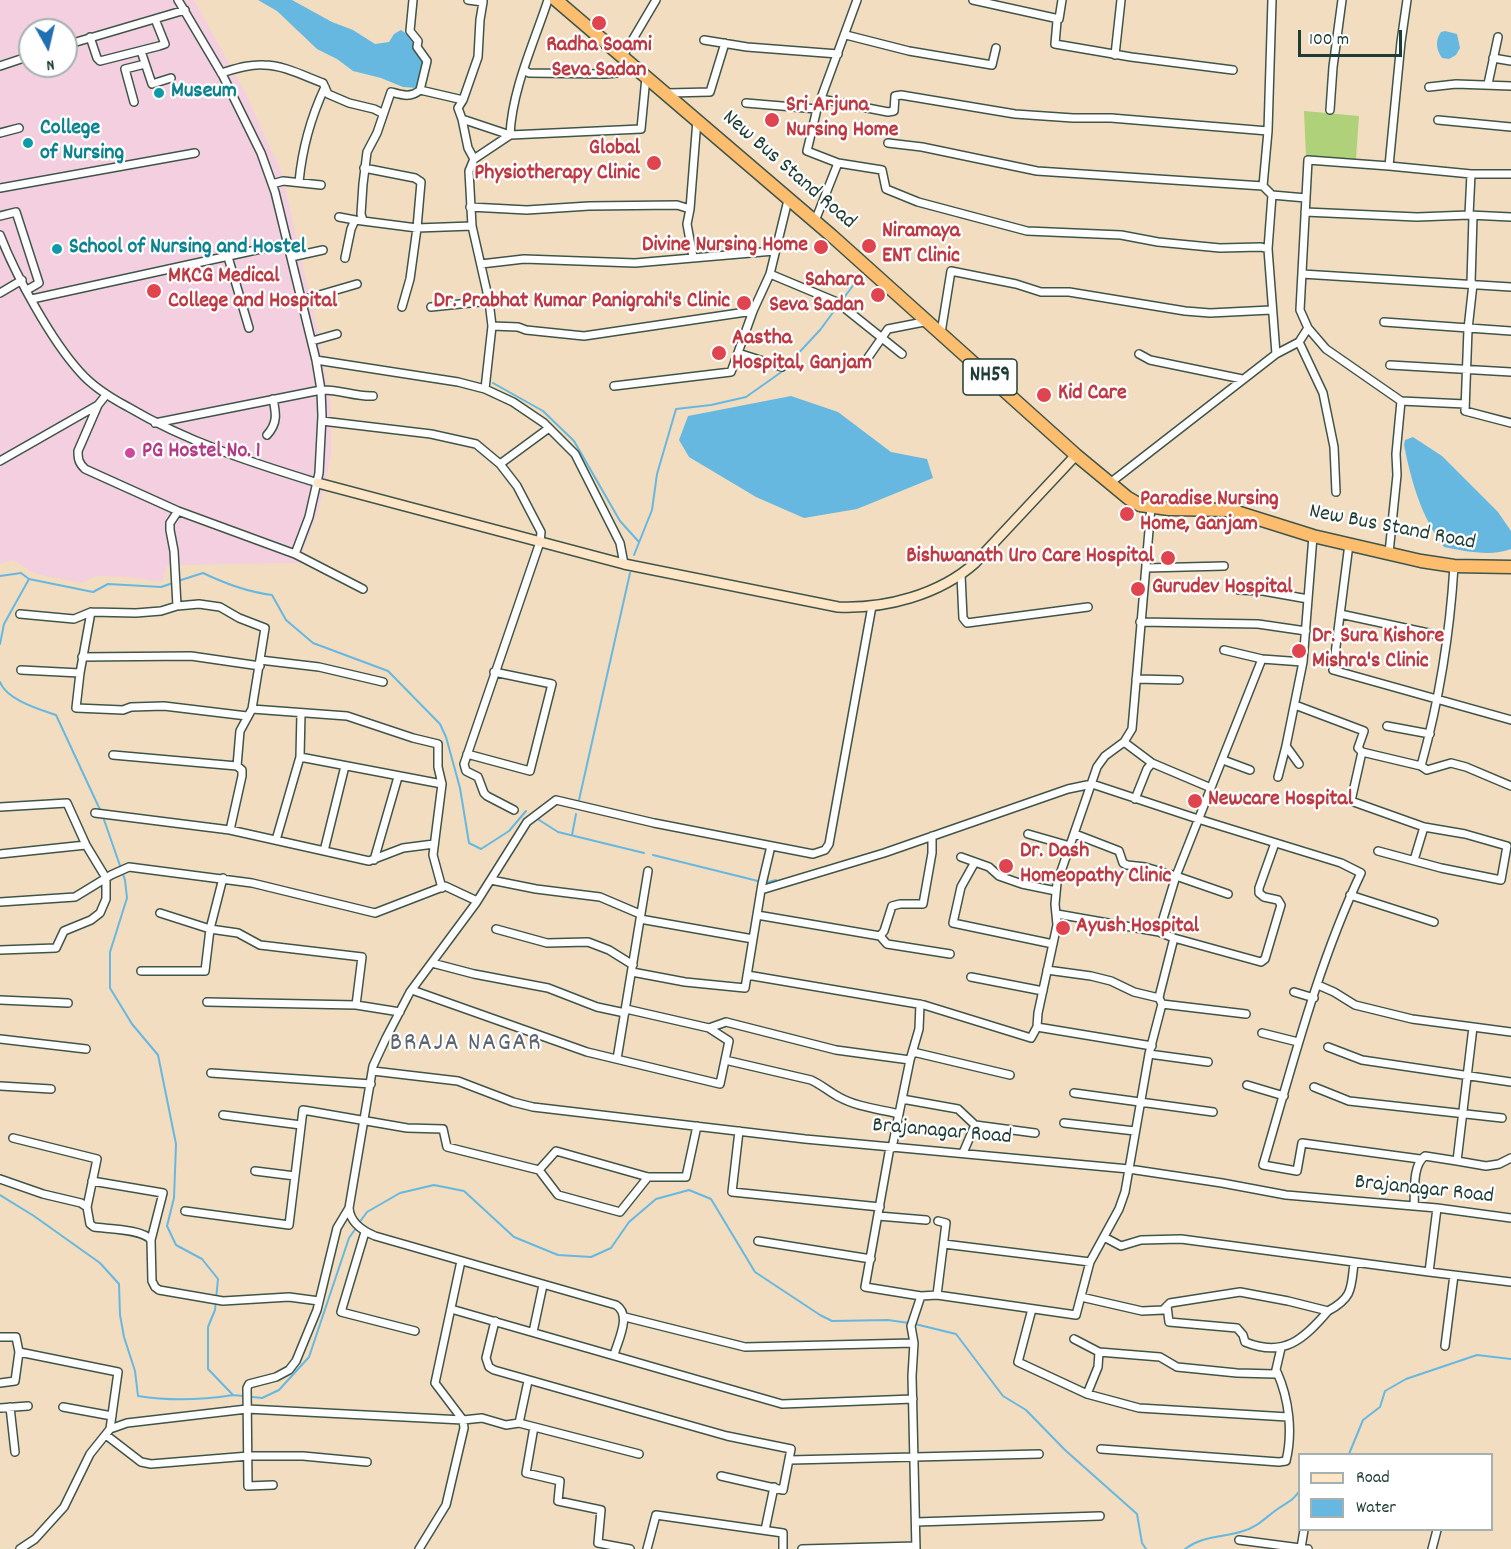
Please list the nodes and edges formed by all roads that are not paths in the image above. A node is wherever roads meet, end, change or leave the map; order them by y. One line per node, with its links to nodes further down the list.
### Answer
1 (178, 0): 15 (street)
2 (413, 0): 45 (street)
3 (468, 0): 14 (street)
4 (548, 0): 36 (street)
5 (556, 0): 31 (highway, New Bus Stand Road / NH59)
6 (656, 0): 31 (street)
7 (857, 0): 18 (street)
8 (973, 0): 17 (street)
9 (1062, 0): 17 (street)
10 (1121, 0): 28 (street)
11 (1272, 0): 59 (street)
12 (1342, 0): 52 (street)
13 (1407, 0): 66 (street)
14 (483, 1): 48 (street)
15 (185, 10): 16 (street); 38 (street)
16 (155, 19): 19 (street); 25 (street)
17 (1059, 19): 28 (street)
18 (846, 35): 24 (street); 27 (street)
19 (90, 37): 22 (street); 26 (street)
20 (1498, 37): 29 (street)
21 (704, 40): 23 (street)
22 (78, 41)
23 (725, 44): 27 (street); 46 (street)
24 (996, 48)
25 (141, 51): 26 (street); 33 (street)
26 (130, 54): 35 (street)
27 (838, 54): 47 (street)
28 (1115, 55): 37 (street)
29 (1493, 58): 32 (street); 41 (street)
30 (18, 60): 34 (street)
31 (628, 61): 36 (street); 39 (highway, New Bus Stand Road / NH59)
32 (1511, 61)
33 (146, 64): 35 (street); 40 (street)
34 (0, 66)
35 (134, 67): 49 (street)
36 (524, 70): 61 (street)
37 (1233, 70)
38 (221, 73): 43 (street); 71 (street)
39 (646, 77): 46 (highway, New Bus Stand Road / NH59); 61 (street)
40 (171, 78)
41 (1488, 84): 42 (street); 44 (street)
42 (1511, 86)
43 (325, 87): 53 (street); 70 (street)
44 (1429, 87)
45 (420, 90): 48 (street); 53 (street)
46 (666, 93): 55 (highway, New Bus Stand Road / NH59)
47 (821, 99): 51 (street); 59 (street)
48 (463, 100): 54 (street)
49 (134, 102)
50 (746, 103): 51 (street)
51 (817, 109): 65 (street)
52 (1330, 110)
53 (382, 113): 67 (street)
54 (462, 118): 61 (street); 64 (street)
55 (697, 120): 77 (highway, New Bus Stand Road / NH59); 79 (street)
56 (1438, 120): 57 (street)
57 (1511, 127)
58 (19, 128): 60 (street)
59 (1268, 131): 73 (street)
60 (0, 133)
61 (510, 135): 64 (street)
62 (888, 143): 73 (street)
63 (195, 153): 74 (street)
64 (474, 159): 78 (street)
65 (838, 163): 86 (street); 91 (street)
66 (1389, 166): 68 (street); 76 (street)
67 (364, 168): 85 (street); 88 (street)
68 (1471, 174): 69 (street); 82 (street)
69 (1511, 174)
70 (299, 183): 71 (street); 72 (street)
71 (272, 184): 90 (street)
72 (321, 185)
73 (1263, 186): 75 (street)
74 (0, 188)
75 (1272, 195): 76 (street); 91 (street)
76 (1306, 198): 80 (street)
77 (788, 200): 86 (highway, New Bus Stand Road / NH59); 93 (street)
78 (470, 207): 79 (street); 87 (street)
79 (690, 209): 96 (street)
80 (1305, 212): 82 (street); 100 (street)
81 (0, 216): 105 (street)
82 (1471, 216): 84 (street); 103 (street)
83 (339, 217): 85 (street)
84 (1511, 217)
85 (359, 220): 88 (street); 97 (street)
86 (815, 221): 114 (highway, New Bus Stand Road / NH59)
87 (472, 226): 88 (street); 98 (street)
88 (417, 228): 111 (street)
89 (0, 235): 101 (street)
90 (288, 243): 94 (street); 95 (street)
91 (1268, 249): 112 (street)
92 (323, 250): 95 (street)
93 (774, 251): 96 (street); 99 (street)
94 (228, 257): 107 (street); 117 (street)
95 (291, 257): 108 (street)
96 (693, 257): 98 (street)
97 (345, 258)
98 (481, 264): 109 (street)
99 (770, 274): 113 (street); 123 (street)
100 (1302, 274): 103 (street); 118 (street)
101 (22, 280): 105 (street); 106 (street)
102 (357, 284): 108 (street)
103 (1472, 284): 104 (street); 119 (street)
104 (1511, 286)
105 (27, 290): 107 (street)
106 (0, 293)
107 (32, 299): 140 (street)
108 (302, 300): 124 (street)
109 (489, 301): 110 (street); 116 (street)
110 (431, 307)
111 (402, 308)
112 (1271, 310): 121 (street); 129 (street)
113 (753, 311): 116 (street); 126 (street)
114 (929, 321): 121 (highway, New Bus Stand Road / NH59); 123 (street)
115 (1384, 322): 119 (street)
116 (492, 326): 138 (street)
117 (249, 328)
118 (1308, 328): 125 (street); 143 (street)
119 (1468, 329): 120 (street); 134 (street)
120 (1511, 331)
121 (941, 333): 151 (highway, New Bus Stand Road / NH59)
122 (337, 334): 124 (street)
123 (882, 338): 127 (street); 130 (street)
124 (312, 341): 131 (street)
125 (1299, 342): 129 (street); 156 (street)
126 (738, 353): 133 (street); 137 (street)
127 (902, 354)
128 (1139, 354): 136 (street)
129 (1276, 354): 136 (street)
130 (867, 359)
131 (316, 360): 138 (street); 139 (street)
132 (1390, 365): 134 (street)
133 (782, 367)
134 (1467, 369): 135 (street); 144 (street)
135 (1511, 372)
136 (1242, 380): 155 (street)
137 (614, 386)
138 (484, 389): 149 (street)
139 (321, 390): 141 (street); 142 (street); 146 (street)
140 (106, 394): 145 (street); 147 (street)
141 (373, 396)
142 (273, 399): 147 (street); 150 (street)
143 (1401, 401): 144 (street); 162 (street)
144 (1465, 404): 148 (street)
145 (98, 405): 152 (street); 158 (street)
146 (322, 421): 153 (street); 154 (street)
147 (155, 423): 154 (street)
148 (1511, 423)
149 (549, 428): 153 (street); 164 (street)
150 (267, 435)
151 (1076, 456): 155 (highway, New Bus Stand Road / NH59); 169 (street)
152 (0, 461)
153 (500, 464): 160 (street)
154 (318, 483): 160 (street); 163 (street)
155 (1110, 483): 157 (highway, New Bus Stand Road / NH59)
156 (1336, 492)
157 (1151, 507): 159 (highway, New Bus Stand Road / NH59); 168 (street)
158 (178, 511): 163 (street); 173 (street)
159 (1313, 536): 161 (highway, New Bus Stand Road / NH59); 172 (street)
160 (540, 542): 164 (street); 188 (street)
161 (1349, 544): 162 (highway, New Bus Stand Road / NH59); 178 (street)
162 (1389, 553): 166 (highway, New Bus Stand Road / NH59)
163 (295, 554): 170 (street)
164 (624, 564): 174 (street)
165 (1224, 566): 168 (street)
166 (1454, 566): 167 (highway, New Bus Stand Road / NH59); 181 (street)
167 (1511, 567)
168 (1146, 568): 179 (street)
169 (961, 575): 174 (street); 175 (street)
170 (363, 589)
171 (1239, 590): 172 (street)
172 (1308, 599): 180 (street)
173 (177, 606): 176 (street); 185 (street)
174 (872, 606): 234 (street)
175 (1088, 607)
176 (91, 612): 177 (street); 183 (street)
177 (20, 614)
178 (1340, 614): 181 (street); 193 (street)
179 (1140, 622): 180 (street); 190 (street)
180 (1306, 631): 186 (street)
181 (1447, 637): 193 (street)
182 (1224, 650): 184 (street)
183 (82, 657): 185 (street); 189 (street)
184 (1262, 659): 186 (street); 207 (street)
185 (260, 663): 192 (street); 195 (street)
186 (1303, 663): 194 (street)
187 (21, 670): 189 (street)
188 (494, 672): 204 (street); 204 (street)
189 (80, 673): 197 (street)
190 (1136, 680): 191 (street); 201 (street)
191 (1179, 680)
192 (383, 682)
193 (1437, 699): 198 (street); 200 (street)
194 (1295, 705): 202 (street); 203 (street)
195 (252, 709): 196 (street); 197 (street)
196 (302, 713): 206 (street); 217 (street)
197 (247, 716): 210 (street)
198 (1511, 720)
199 (1387, 726): 200 (street)
200 (1430, 734): 212 (street)
201 (1124, 742): 208 (street); 216 (street)
202 (1286, 746): 209 (street); 215 (street)
203 (1362, 752): 212 (street); 225 (street)
204 (467, 754): 222 (street)
205 (113, 755): 210 (street)
206 (300, 757): 211 (street); 230 (street)
207 (1223, 760): 213 (street); 219 (street)
208 (1152, 763): 219 (street); 220 (street)
209 (1299, 764)
210 (237, 766): 226 (street)
211 (345, 766): 214 (street); 236 (street)
212 (1421, 766): 218 (street)
213 (1250, 770)
214 (398, 777): 217 (street); 241 (street)
215 (1278, 777)
216 (1092, 783): 220 (street); 228 (street); 229 (street)
217 (442, 784): 232 (street)
218 (1511, 786)
219 (1211, 788): 224 (street)
220 (1135, 799): 224 (street)
221 (0, 807): 233 (street)
222 (514, 810)
223 (95, 813): 226 (street)
224 (1198, 819): 231 (street); 246 (street)
225 (1424, 827): 239 (street); 242 (street)
226 (230, 830): 230 (street)
227 (1028, 834): 235 (street)
228 (1075, 834): 235 (street); 246 (street)
229 (932, 836): 250 (street); 264 (street)
230 (276, 840): 236 (street)
231 (1275, 843): 253 (street); 265 (street)
232 (434, 844): 241 (street); 249 (street)
233 (86, 845): 238 (street); 245 (street)
234 (771, 846): 248 (street); 250 (street)
235 (1071, 846): 251 (street)
236 (324, 851): 241 (street)
237 (1378, 851): 242 (street)
238 (0, 854)
239 (1508, 854): 242 (street)
240 (961, 857): 243 (street)
241 (374, 860)
242 (1414, 860)
243 (975, 862): 251 (street); 267 (street)
244 (648, 871): 259 (street)
245 (109, 876): 247 (street); 255 (street); 268 (street)
246 (1176, 876): 252 (street); 263 (street)
247 (223, 878): 249 (street); 261 (street)
248 (491, 880): 254 (street); 259 (street)
249 (442, 888): 254 (street)
250 (761, 890): 258 (street)
251 (1056, 891): 257 (street)
252 (1228, 894)
253 (1350, 895): 260 (street); 276 (street)
254 (477, 901): 270 (street)
255 (0, 902)
256 (160, 914): 261 (street)
257 (1057, 914): 263 (street); 267 (street)
258 (757, 915): 264 (street); 266 (street)
259 (640, 917): 266 (street); 271 (street)
260 (1434, 922)
261 (210, 929): 273 (street); 286 (street)
262 (496, 929): 271 (street)
263 (1159, 932): 265 (street)
264 (880, 936): 269 (street)
265 (1174, 938): 282 (street)
266 (753, 939): 274 (street)
267 (1053, 944): 272 (street)
268 (0, 950)
269 (950, 954)
270 (432, 963): 277 (street); 287 (street)
271 (632, 968): 274 (street); 287 (street)
272 (1047, 970): 278 (street); 282 (street)
273 (141, 971)
274 (747, 975): 285 (street)
275 (971, 977): 278 (street)
276 (1318, 985): 280 (street); 291 (street)
277 (412, 990): 288 (street); 301 (street)
278 (1043, 991): 290 (street)
279 (1294, 992): 280 (street)
280 (1314, 998): 296 (street)
281 (0, 1000): 284 (street)
282 (1161, 1001): 289 (street); 299 (street)
283 (207, 1002): 286 (street)
284 (68, 1003)
285 (920, 1004): 290 (street); 300 (street)
286 (356, 1005): 288 (street)
287 (625, 1011): 292 (street); 301 (street)
288 (400, 1012): 305 (street)
289 (1246, 1014)
290 (1037, 1027): 299 (street)
291 (1473, 1027): 293 (street); 308 (street)
292 (709, 1028): 302 (street); 303 (street)
293 (1511, 1032)
294 (1262, 1033): 296 (street)
295 (0, 1040): 298 (street)
296 (1298, 1042): 316 (street)
297 (1328, 1047): 308 (street)
298 (86, 1049)
299 (1150, 1050): 304 (street); 318 (street)
300 (913, 1052): 303 (street); 307 (street)
301 (617, 1059): 302 (street)
302 (725, 1060): 321 (street)
303 (910, 1060): 317 (street)
304 (1208, 1062)
305 (373, 1071): 310 (street); 328 (street, Brajanagar Road)
306 (211, 1072): 310 (street)
307 (1010, 1075)
308 (1467, 1075): 309 (street); 320 (street)
309 (1511, 1082)
310 (371, 1084): 324 (street)
311 (1247, 1085): 316 (street)
312 (0, 1086): 314 (street)
313 (1314, 1087): 320 (street)
314 (51, 1089)
315 (1074, 1093): 318 (street)
316 (1284, 1096): 336 (street)
317 (902, 1100): 321 (street); 327 (street)
318 (1140, 1102): 319 (street); 330 (street)
319 (1213, 1112)
320 (1462, 1113): 323 (street); 337 (street)
321 (899, 1114): 333 (street)
322 (224, 1115): 326 (street)
323 (1502, 1118)
324 (364, 1121): 326 (street); 339 (street); 350 (street)
325 (1064, 1123): 330 (street)
326 (302, 1125): 341 (street)
327 (975, 1125): 331 (street); 334 (street)
328 (696, 1126): 329 (street, Brajanagar Road); 342 (street)
329 (739, 1131): 333 (street, Brajanagar Road); 347 (street)
330 (1135, 1131): 338 (street)
331 (1035, 1133)
332 (13, 1138): 344 (street)
333 (891, 1148): 334 (street, Brajanagar Road); 347 (street)
334 (963, 1154): 338 (street, Brajanagar Road)
335 (1511, 1158): 337 (street)
336 (1420, 1159): 337 (street); 345 (street)
337 (1457, 1161)
338 (1129, 1169): 345 (street, Brajanagar Road); 356 (street)
339 (539, 1170): 342 (street); 342 (street)
340 (255, 1171): 341 (street)
341 (295, 1176): 349 (street)
342 (648, 1177)
343 (0, 1179): 346 (street)
344 (92, 1181): 346 (street); 357 (street)
345 (1414, 1206): 348 (street, Brajanagar Road)
346 (87, 1207): 357 (street)
347 (880, 1207): 351 (street)
348 (1437, 1208): 352 (street, Brajanagar Road); 364 (street)
349 (185, 1210)
350 (349, 1210): 355 (street); 371 (street)
351 (878, 1216): 353 (street); 360 (street)
352 (1511, 1218)
353 (926, 1220)
354 (938, 1221): 359 (street)
355 (363, 1231): 361 (street); 378 (street)
356 (1104, 1237): 362 (street); 363 (street)
357 (151, 1240): 371 (street)
358 (758, 1241): 360 (street)
359 (944, 1244): 362 (street); 368 (street)
360 (871, 1259): 369 (street)
361 (461, 1261): 367 (street); 373 (street)
362 (1090, 1262): 370 (street)
363 (1354, 1263): 364 (street); 375 (street)
364 (1429, 1272): 365 (street)
365 (1454, 1275): 366 (street); 383 (street)
366 (1511, 1282)
367 (543, 1285): 376 (street); 379 (street)
368 (937, 1295): 369 (street); 374 (street)
369 (921, 1296): 382 (street)
370 (1081, 1297): 372 (street); 374 (street)
371 (319, 1301): 394 (street)
372 (1167, 1305): 375 (street); 384 (street)
373 (451, 1308): 377 (street); 400 (street)
374 (1032, 1309): 391 (street)
375 (1328, 1311): 384 (street)
376 (625, 1317): 382 (street); 387 (street)
377 (495, 1321): 379 (street); 389 (street)
378 (415, 1331)
379 (533, 1332): 387 (street)
380 (0, 1337): 385 (street)
381 (1074, 1339): 386 (street)
382 (914, 1343): 392 (street)
383 (1445, 1346)
384 (1281, 1348): 388 (street)
385 (19, 1352): 390 (street); 398 (street)
386 (1099, 1352): 388 (street); 391 (street)
387 (614, 1355): 392 (street)
388 (1276, 1372): 399 (street)
389 (528, 1381): 401 (street); 410 (street)
390 (0, 1383)
391 (1087, 1394): 399 (street)
392 (913, 1399): 409 (street)
393 (28, 1406): 395 (street)
394 (247, 1406): 400 (street); 403 (street); 407 (street)
395 (10, 1407): 397 (street); 405 (street)
396 (63, 1407): 398 (street)
397 (0, 1408)
398 (112, 1416): 403 (street)
399 (1288, 1417): 404 (street)
400 (463, 1420): 401 (street); 424 (street)
401 (519, 1423): 402 (street)
402 (534, 1427): 408 (street); 425 (street)
403 (108, 1432): 407 (street); 423 (street)
404 (1101, 1449)
405 (15, 1452)
406 (1039, 1454): 409 (street)
407 (249, 1455): 411 (street); 413 (street)
408 (639, 1455)
409 (914, 1457): 410 (street); 416 (street)
410 (790, 1460): 414 (street)
411 (367, 1462)
412 (721, 1476): 414 (street)
413 (273, 1485)
414 (774, 1487): 417 (street)
415 (1100, 1516): 416 (street)
416 (916, 1522): 421 (street)
417 (765, 1530): 426 (street); 427 (street)
418 (1304, 1531): 422 (street)
419 (1437, 1531): 429 (street)
420 (1239, 1540): 422 (street)
421 (916, 1547): 428 (street)
422 (1304, 1548)
423 (20, 1549)
424 (419, 1549)
425 (630, 1549)
426 (646, 1549)
427 (783, 1549)
428 (802, 1549)
429 (1432, 1549)

